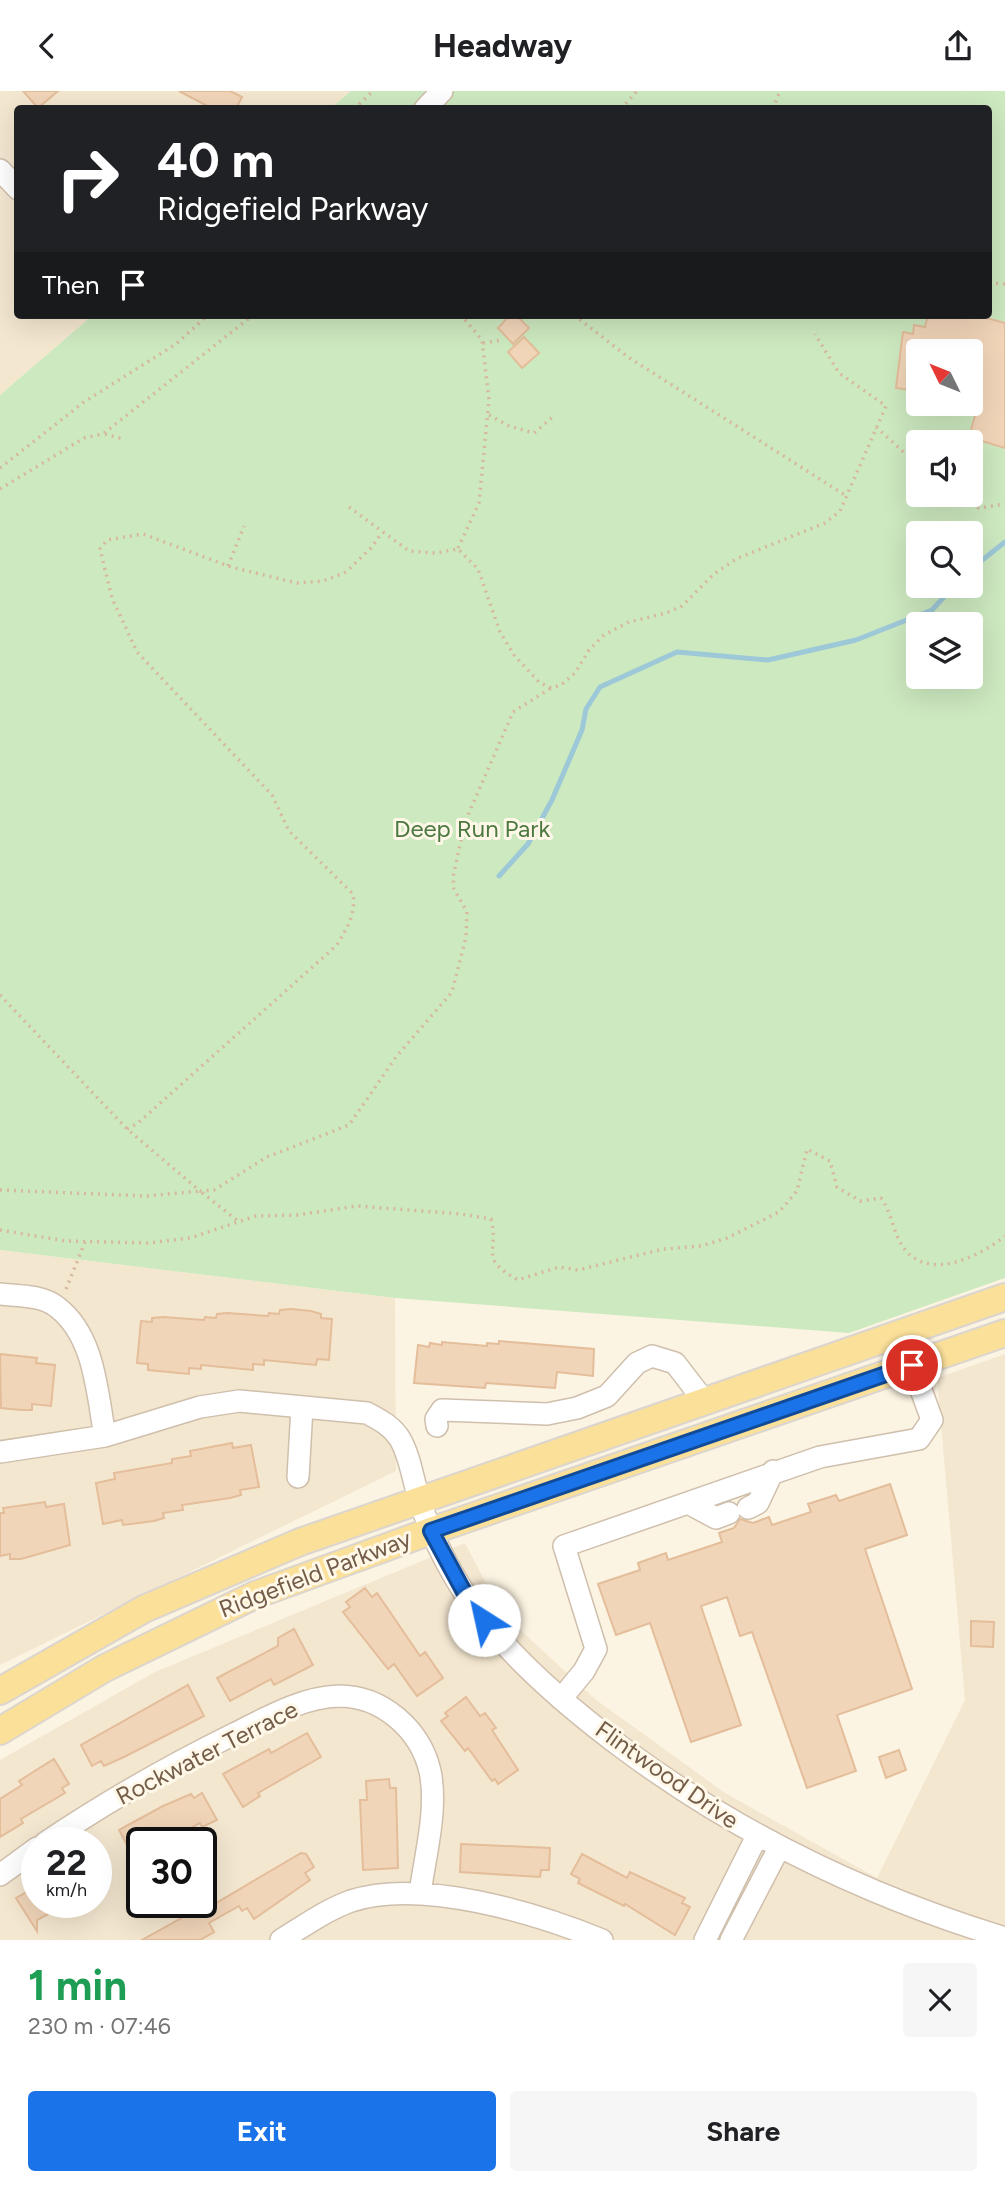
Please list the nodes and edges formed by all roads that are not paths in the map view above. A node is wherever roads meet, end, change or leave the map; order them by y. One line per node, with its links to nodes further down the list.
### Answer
1 (442, 91): 2 (street)
2 (429, 105)
3 (0, 170): 4 (street)
4 (14, 185)
5 (0, 1294): 12 (street)
6 (1005, 1297): 9 (main road, Ridgefield Parkway)
7 (1005, 1333): 8 (main road, Ridgefield Parkway)
8 (912, 1365): 14 (street); 18 (main road, Ridgefield Parkway)
9 (705, 1402): 11 (street); 16 (main road, Ridgefield Parkway)
10 (302, 1407): 12 (street, Flintwood Drive); 15 (street); 16 (street, Flintwood Drive)
11 (437, 1426)
12 (105, 1436): 13 (street, Flintwood Drive)
13 (0, 1452)
14 (774, 1471): 17 (street); 17 (street)
15 (298, 1477)
16 (419, 1500): 18 (street, Flintwood Drive); 19 (main road, Ridgefield Parkway)
17 (688, 1503): 20 (street)
18 (431, 1531): 20 (street, Flintwood Drive); 21 (main road, Ridgefield Parkway)
19 (0, 1691)
20 (561, 1699): 23 (street, Flintwood Drive)
21 (0, 1731)
22 (71, 1827): 27 (street, Rockwater Terrace)
23 (757, 1836): 24 (street, Flintwood Drive); 31 (street)
24 (779, 1849): 28 (street, Flintwood Drive); 32 (street)
25 (21, 1860): 26 (street)
26 (0, 1875)
27 (420, 1893): 29 (street); 30 (street)
28 (1005, 1938)
29 (281, 1940)
30 (602, 1940)
31 (705, 1940)
32 (731, 1940)

